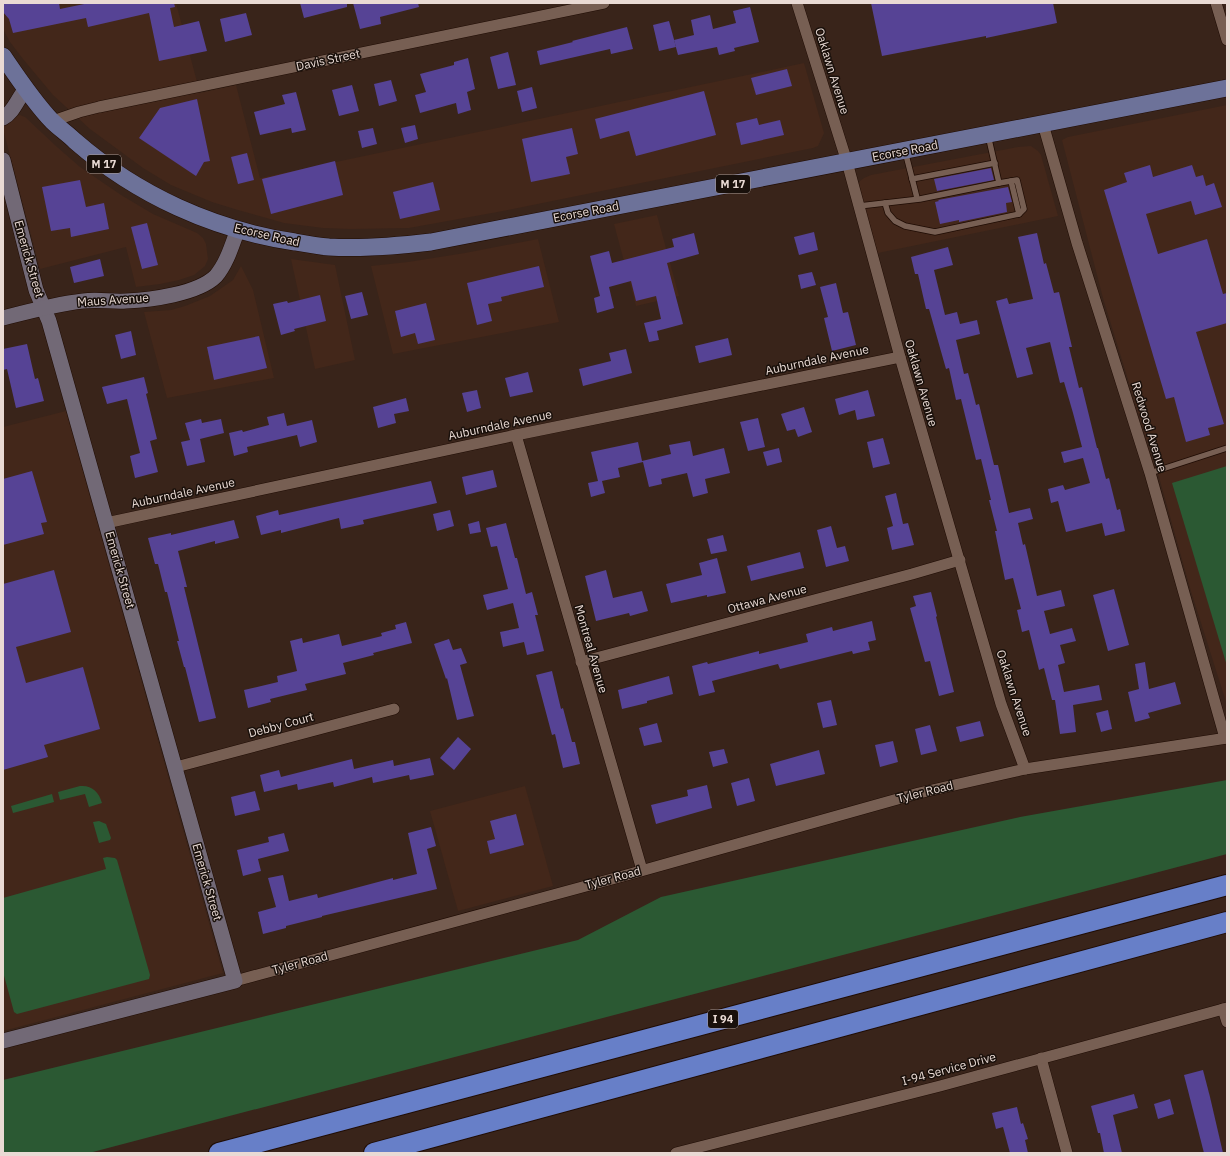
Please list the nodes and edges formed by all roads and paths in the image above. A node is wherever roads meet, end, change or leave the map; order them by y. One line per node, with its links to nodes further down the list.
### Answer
1 (604, 3): 9 (street, Davis Street)
2 (797, 3): 14 (street, Oaklawn Avenue)
3 (1216, 3): 4 (street)
4 (1227, 40)
5 (3, 56): 7 (main road, Ecorse Road / M 17)
6 (1227, 88): 10 (main road, Ecorse Road / M 17)
7 (26, 90): 8 (street); 9 (main road, Ecorse Road / M 17)
8 (3, 118)
9 (53, 121): 21 (main road, Ecorse Road / M 17)
10 (1042, 124): 11 (main road, Ecorse Road / M 17); 27 (street, Redwood Avenue)
11 (988, 134): 12 (main road, Ecorse Road / M 17); 15 (lane)
12 (905, 151): 14 (main road, Ecorse Road / M 17); 16 (lane)
13 (3, 160): 22 (street, Emerick Street)
14 (847, 162): 20 (street, Oaklawn Avenue); 21 (main road, Ecorse Road / M 17)
15 (995, 163): 16 (lane); 17 (lane)
16 (912, 179): 18 (lane)
17 (999, 183): 18 (lane); 19 (lane)
18 (917, 198): 19 (lane)
19 (885, 203): 20 (lane)
20 (858, 206): 24 (street, Oaklawn Avenue)
21 (238, 229): 22 (street, Maus Avenue)
22 (43, 307): 23 (street, Maus Avenue); 28 (street, Emerick Street)
23 (3, 318)
24 (900, 357): 25 (street, Auburndale Avenue); 29 (street, Oaklawn Avenue)
25 (516, 435): 28 (street, Auburndale Avenue); 30 (street, Montreal Avenue)
26 (1227, 448): 27 (lane)
27 (1150, 473): 32 (street, Redwood Avenue)
28 (106, 523): 33 (street, Emerick Street)
29 (960, 560): 30 (street, Ottawa Avenue); 34 (street, Oaklawn Avenue)
30 (581, 662): 35 (street, Montreal Avenue)
31 (394, 709): 33 (street, Debby Court)
32 (1226, 738): 34 (street, Tyler Road)
33 (176, 767): 38 (street, Emerick Street)
34 (1026, 769): 35 (street, Tyler Road)
35 (642, 870): 38 (street, Tyler Road)
36 (1227, 885): 43 (highway, I 94)
37 (1227, 922): 44 (highway)
38 (235, 981): 41 (street, Tyler Road)
39 (1225, 1008): 40 (street); 42 (street, I-94 Service Drive)
40 (1227, 1022)
41 (3, 1040)
42 (1041, 1058): 45 (street, I-94 Service Drive); 46 (street)
43 (219, 1153)
44 (374, 1153)
45 (676, 1153)
46 (1067, 1153)

